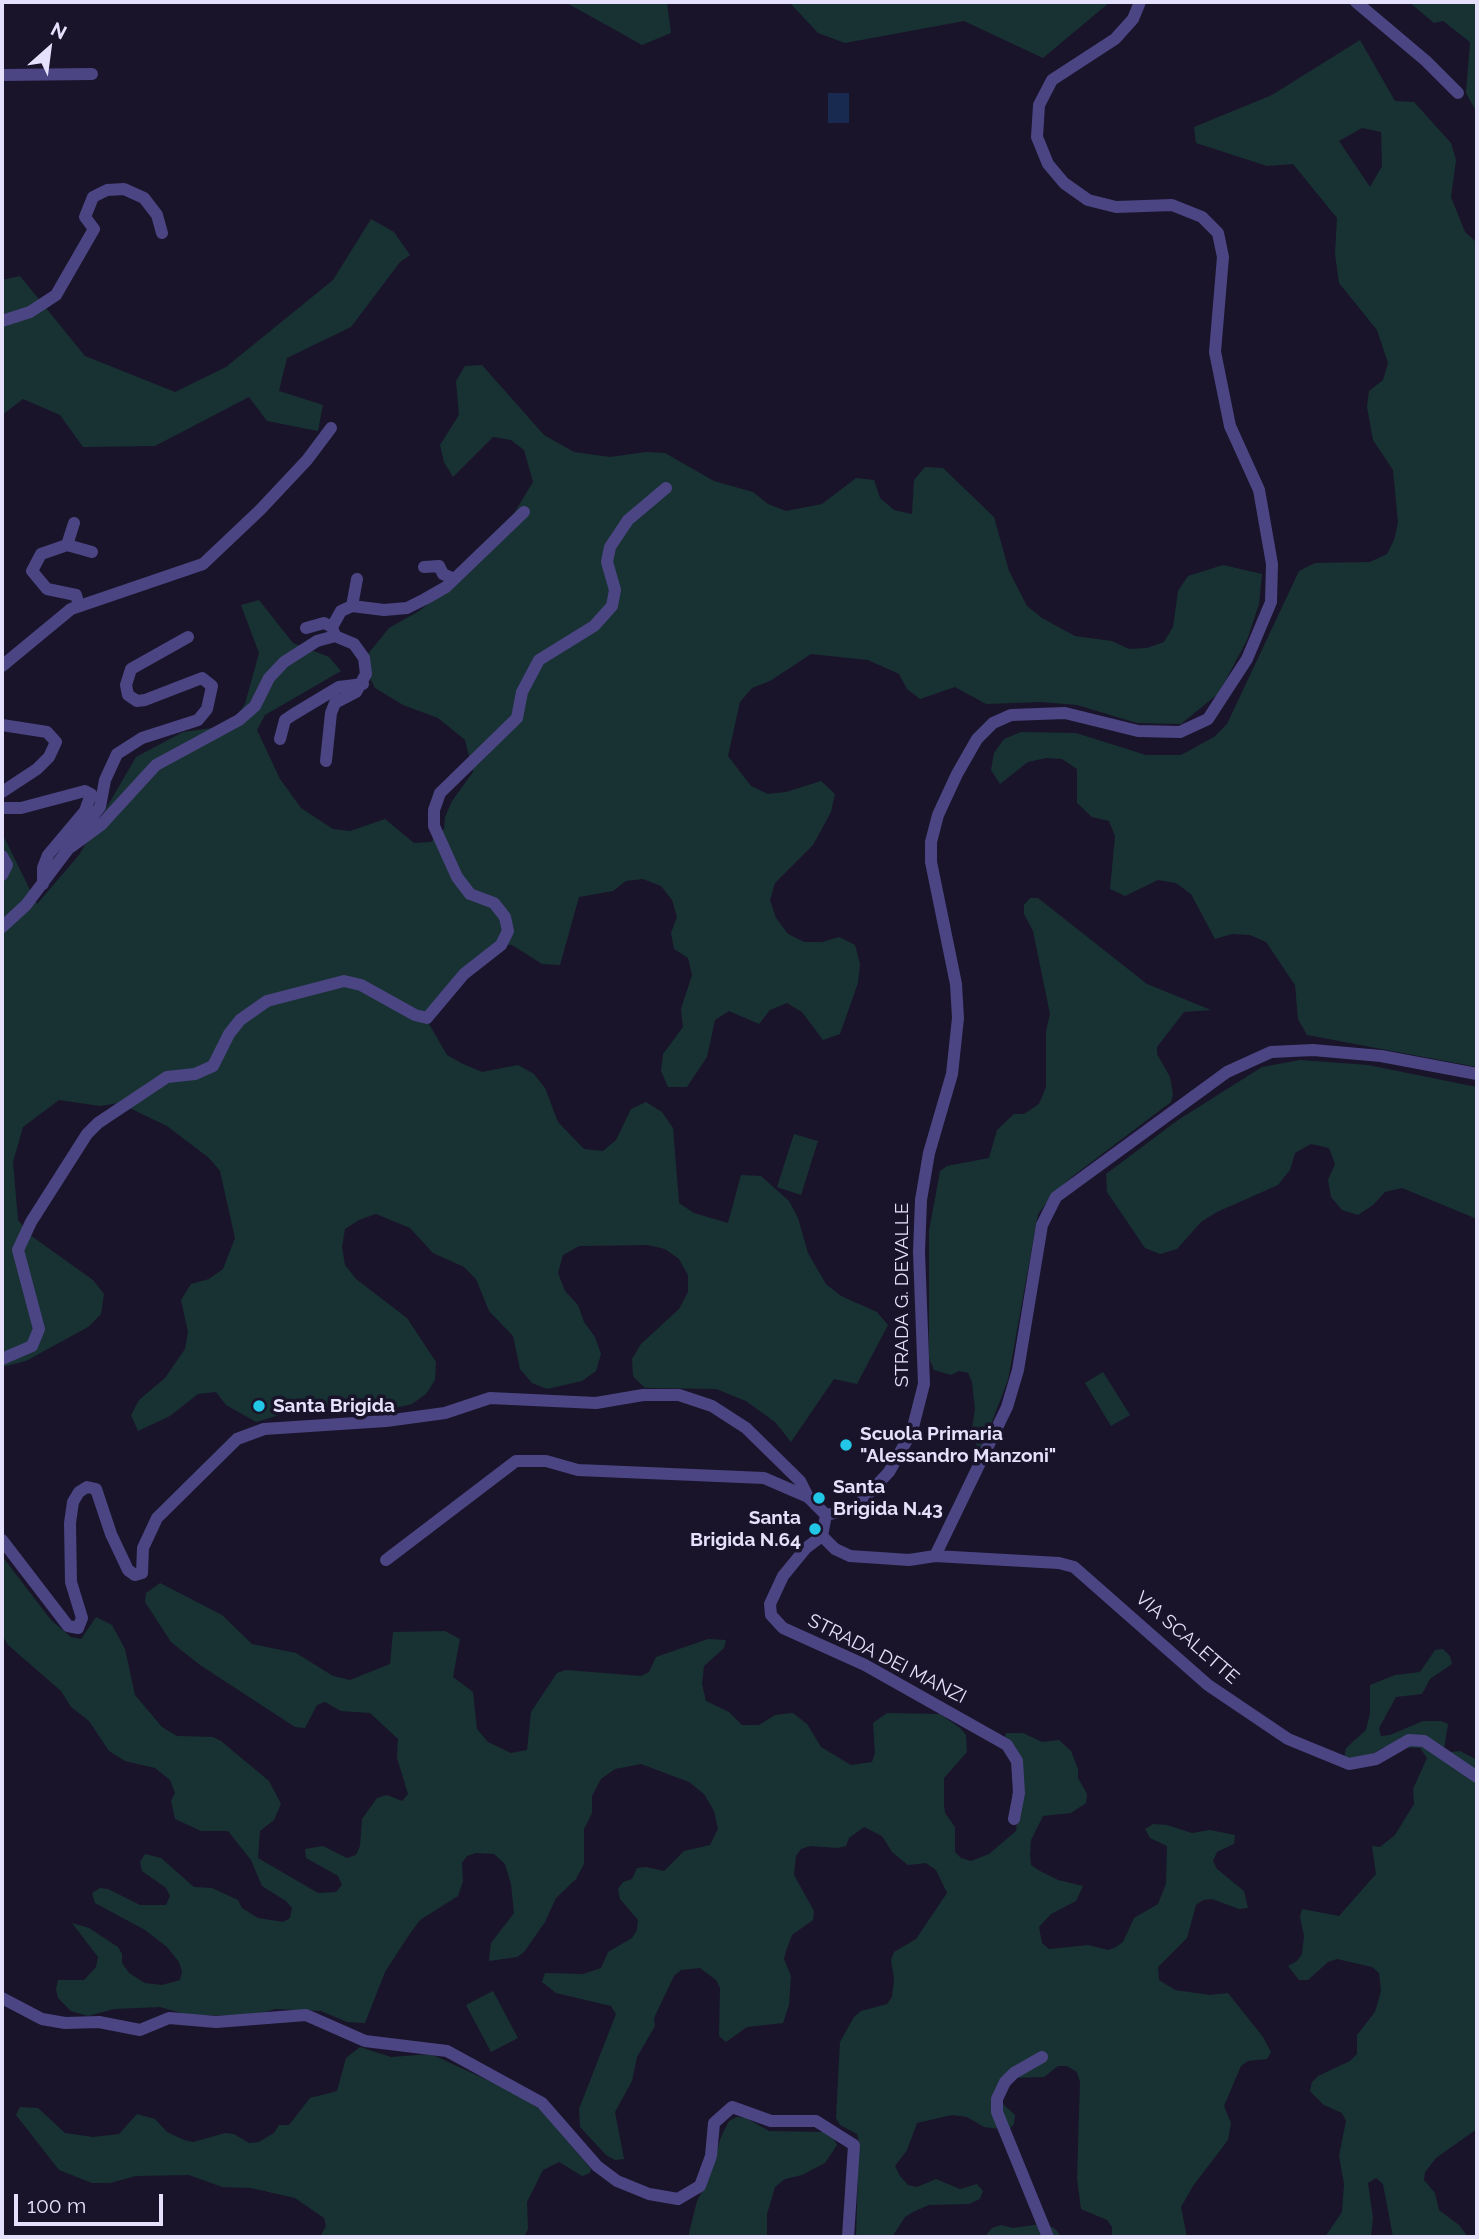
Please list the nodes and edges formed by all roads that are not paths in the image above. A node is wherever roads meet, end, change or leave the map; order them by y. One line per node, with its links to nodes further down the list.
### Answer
1 (1140, 2): 37 (street, STRADA G. DEVALLE)
2 (1356, 2): 5 (street)
3 (92, 74): 4 (street)
4 (2, 75)
5 (1458, 93)
6 (162, 233): 7 (street)
7 (2, 321)
8 (331, 428): 17 (street)
9 (666, 488): 35 (street)
10 (524, 512): 16 (street)
11 (74, 523): 12 (street)
12 (67, 545): 13 (street); 17 (street)
13 (92, 552)
14 (424, 567): 16 (street)
15 (357, 579): 18 (street)
16 (454, 579): 18 (street)
17 (79, 606): 22 (street)
18 (352, 606): 20 (street)
19 (306, 628): 20 (street)
20 (333, 631): 23 (street); 29 (street)
21 (188, 637): 29 (street)
22 (2, 666)
23 (363, 684): 25 (street); 26 (street)
24 (2, 724): 27 (street)
25 (280, 739)
26 (326, 761)
27 (2, 792)
28 (2, 808): 32 (street)
29 (71, 847): 32 (street)
30 (2, 856): 31 (street)
31 (2, 875)
32 (43, 884): 33 (street)
33 (2, 927)
34 (1477, 1074): 40 (street)
35 (2, 1359)
36 (808, 1497): 37 (street); 39 (street); 41 (street)
37 (826, 1515): 38 (street)
38 (822, 1536): 40 (street, VIA SCALETTE); 43 (street, STRADA DEI MANZI)
39 (2, 1540)
40 (935, 1556): 42 (street, VIA SCALETTE)
41 (386, 1560)
42 (1477, 1777)
43 (1014, 1819)
44 (2, 1998): 46 (street)
45 (1042, 2057): 47 (street)
46 (848, 2237)
47 (1048, 2237)

